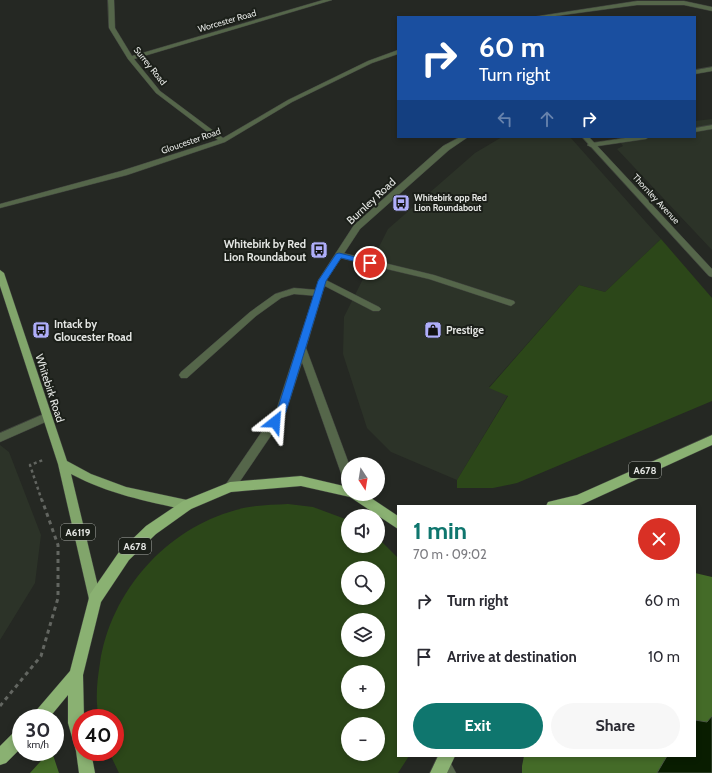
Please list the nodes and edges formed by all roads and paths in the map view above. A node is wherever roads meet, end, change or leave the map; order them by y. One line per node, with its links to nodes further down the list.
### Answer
1 (111, 0): 6 (street, Surrey Road)
2 (329, 0): 6 (street, Worcester Road)
3 (712, 9): 4 (street)
4 (543, 16)
5 (397, 52): 14 (street, Gloucester Road)
6 (130, 58): 14 (street, Surrey Road)
7 (712, 70): 8 (street)
8 (696, 72)
9 (712, 127): 10 (street)
10 (696, 130)
11 (463, 138): 17 (street, Burnley Road)
12 (585, 138): 15 (street, Thornley Avenue)
13 (639, 138): 15 (street)
14 (222, 140): 16 (street, Gloucester Road)
15 (592, 145): 19 (street, Thornley Avenue)
16 (0, 206)
17 (339, 255): 20 (street, Burnley Road); 23 (street)
18 (0, 273): 21 (main road, Whitebirk Road / A6119)
19 (712, 274)
20 (322, 281): 22 (street, Burnley Road); 24 (street)
21 (2, 283): 27 (main road, Whitebirk Road / A6119)
22 (318, 293): 25 (street, Burnley Road); 26 (street)
23 (511, 303)
24 (376, 309)
25 (301, 347): 30 (street); 32 (street, Burnley Road)
26 (184, 375)
27 (46, 417): 28 (street); 31 (main road, Whitebirk Road / A6119)
28 (0, 438)
29 (712, 440): 35 (highway, A678)
30 (341, 457)
31 (61, 459): 36 (main road); 39 (main road, Whitebirk Road / A6119); 41 (path)
32 (230, 487): 33 (highway, A678); 36 (highway, A678)
33 (341, 490)
34 (365, 501): 38 (highway)
35 (575, 503): 37 (highway, A678)
36 (187, 505): 39 (highway, A678)
37 (560, 505)
38 (397, 522)
39 (95, 599): 40 (highway, A678)
40 (76, 675): 42 (highway, A678); 43 (highway, A678)
41 (0, 706)
42 (47, 709)
43 (76, 709)
44 (12, 746): 45 (highway)
45 (0, 757)
46 (85, 761): 47 (highway)
47 (87, 773)

